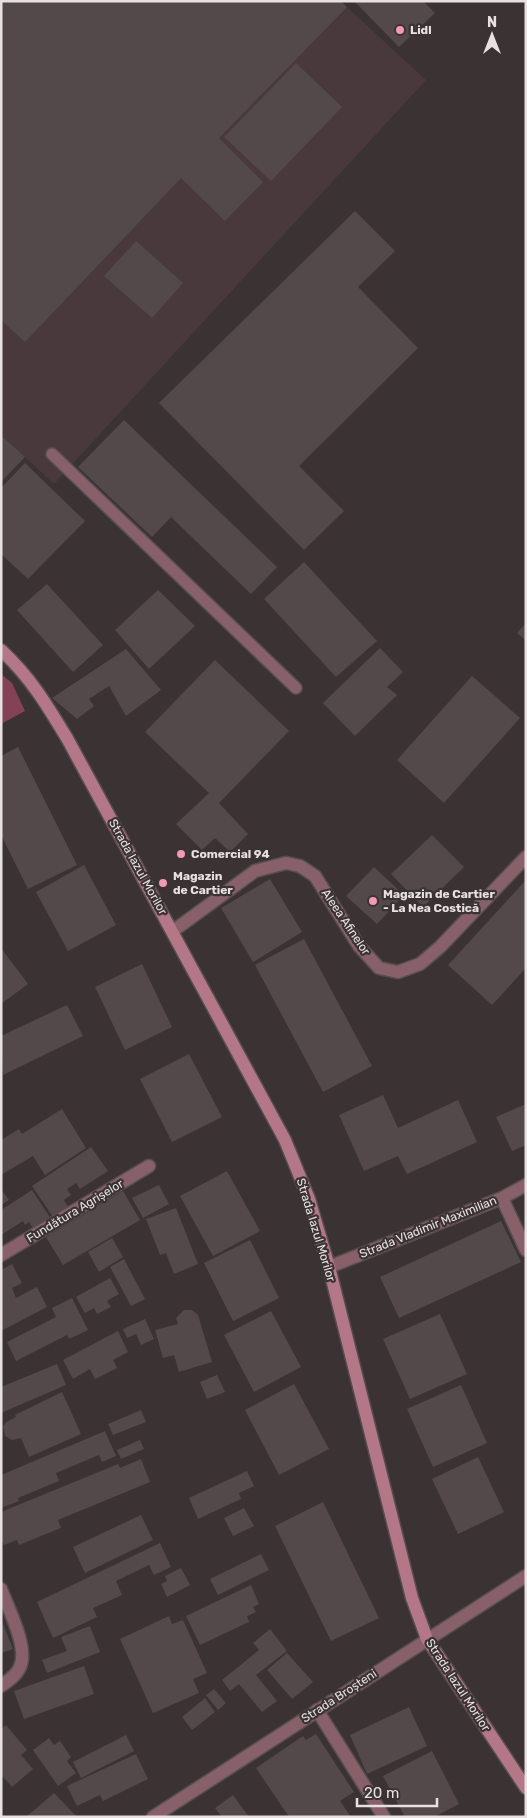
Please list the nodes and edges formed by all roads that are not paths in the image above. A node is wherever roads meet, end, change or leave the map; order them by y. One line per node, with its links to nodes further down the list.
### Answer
1 (52, 454): 3 (lane)
2 (1, 650): 5 (street, Strada Iazul Morilor)
3 (296, 688)
4 (526, 857): 5 (street, Aleea Afinelor)
5 (173, 931): 11 (street, Strada Iazul Morilor)
6 (149, 1166): 10 (street, Fundătura Agrișelor)
7 (526, 1185): 8 (street, Strada Vladimir Maximilian)
8 (502, 1198): 9 (street); 11 (street, Strada Vladimir Maximilian)
9 (526, 1250)
10 (1, 1255)
11 (329, 1267): 14 (street, Strada Iazul Morilor)
12 (526, 1576): 14 (street, Strada Broșteni)
13 (1, 1589): 15 (street)
14 (427, 1639): 16 (street, Strada Broșteni); 17 (street, Strada Iazul Morilor)
15 (1, 1686)
16 (317, 1710): 18 (street, Strada Broșteni); 19 (street)
17 (526, 1788)
18 (153, 1817)
19 (384, 1817)

